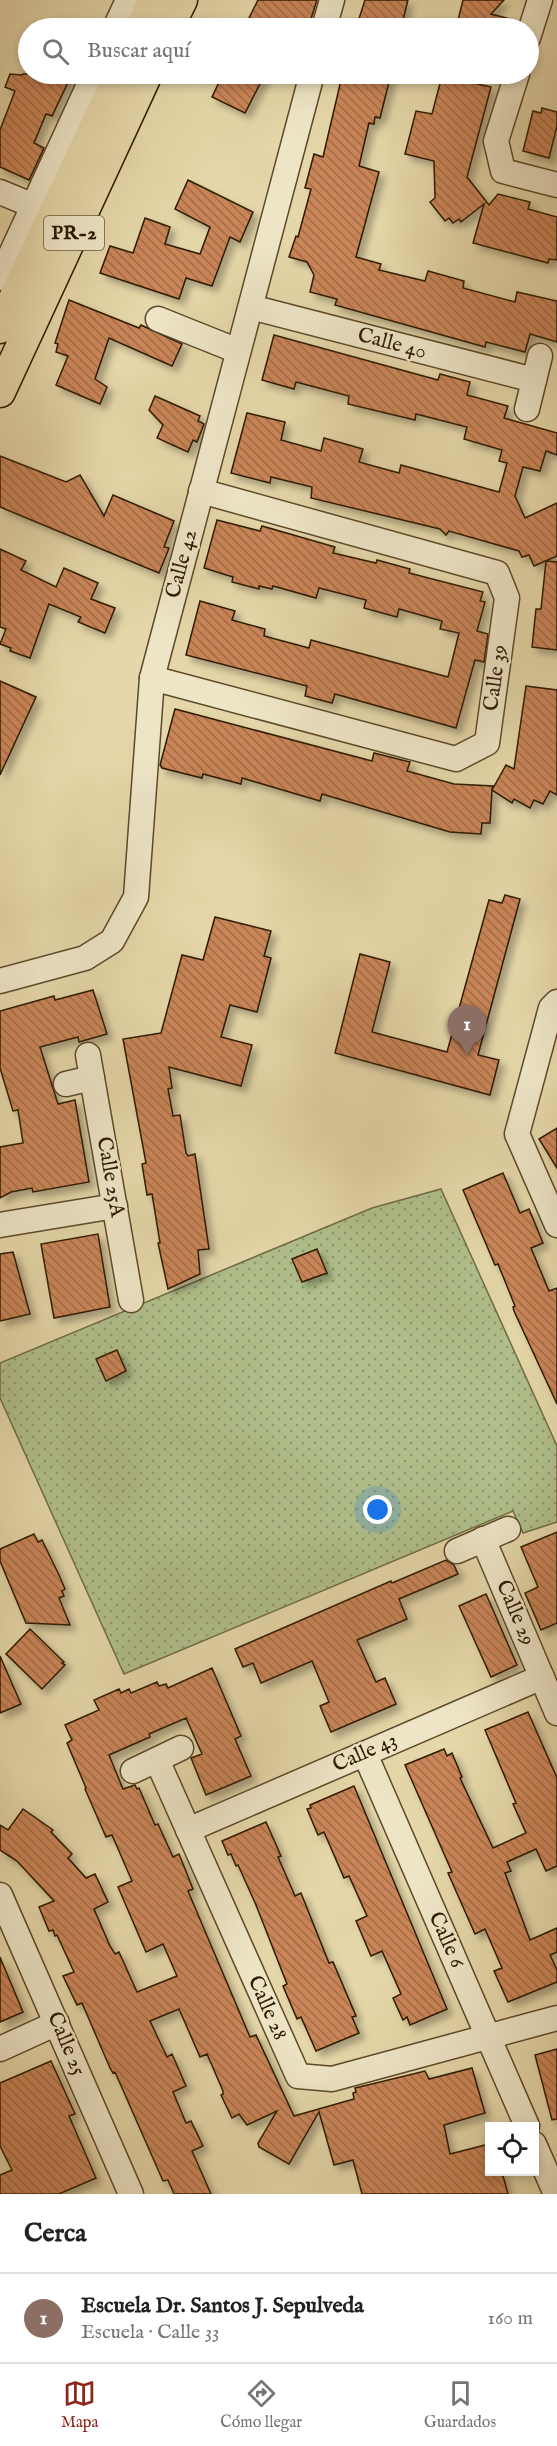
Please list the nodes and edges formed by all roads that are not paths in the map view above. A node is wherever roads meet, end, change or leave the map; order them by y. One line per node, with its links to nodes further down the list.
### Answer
1 (128, 0): 6 (street)
2 (154, 0): 7 (main road)
3 (182, 0): 8 (main road)
4 (332, 0): 9 (street)
5 (540, 0): 10 (street)
6 (120, 18)
7 (146, 18)
8 (173, 18)
9 (327, 18)
10 (534, 18)
11 (89, 84): 18 (street)
12 (115, 84): 22 (main road, PR-2)
13 (142, 84): 26 (main road, PR-2)
14 (309, 84): 20 (street, Calle 42)
15 (514, 84): 16 (street)
16 (557, 185)
17 (0, 192): 18 (street)
18 (33, 206): 19 (street)
19 (0, 278)
20 (251, 307): 23 (street, Calle 42); 25 (street, Calle 40)
21 (158, 319): 23 (street)
22 (0, 328)
23 (238, 351): 28 (street, Calle 42)
24 (540, 356): 25 (street)
25 (534, 380): 27 (street)
26 (0, 392)
27 (527, 409)
28 (201, 491): 29 (street, Calle 42); 29 (street, Calle 39)
29 (152, 678): 30 (street, Calle 42)
30 (0, 981)
31 (557, 1002): 35 (street)
32 (66, 1084): 33 (street, Calle 25A)
33 (115, 1206): 34 (street); 36 (street, Calle 25A)
34 (0, 1225)
35 (557, 1225)
36 (131, 1300)
37 (508, 1529): 38 (street)
38 (483, 1539): 39 (street); 40 (street, Calle 29)
39 (457, 1551)
40 (542, 1677): 41 (street, Calle 29); 43 (street, Calle 43)
41 (557, 1713)
42 (181, 1748): 44 (street)
43 (365, 1754): 46 (street, Calle 43); 50 (street, Calle 6)
44 (157, 1760): 45 (street); 46 (street, Calle 28)
45 (133, 1771)
46 (188, 1830): 50 (street, Calle 28)
47 (0, 1895): 49 (street, Calle 25)
48 (557, 2018): 50 (street)
49 (57, 2023): 51 (street); 54 (street, Calle 25)
50 (488, 2036): 52 (street, Calle 6)
51 (0, 2049)
52 (525, 2122)
53 (539, 2155): 55 (street)
54 (130, 2194)
55 (556, 2194)

